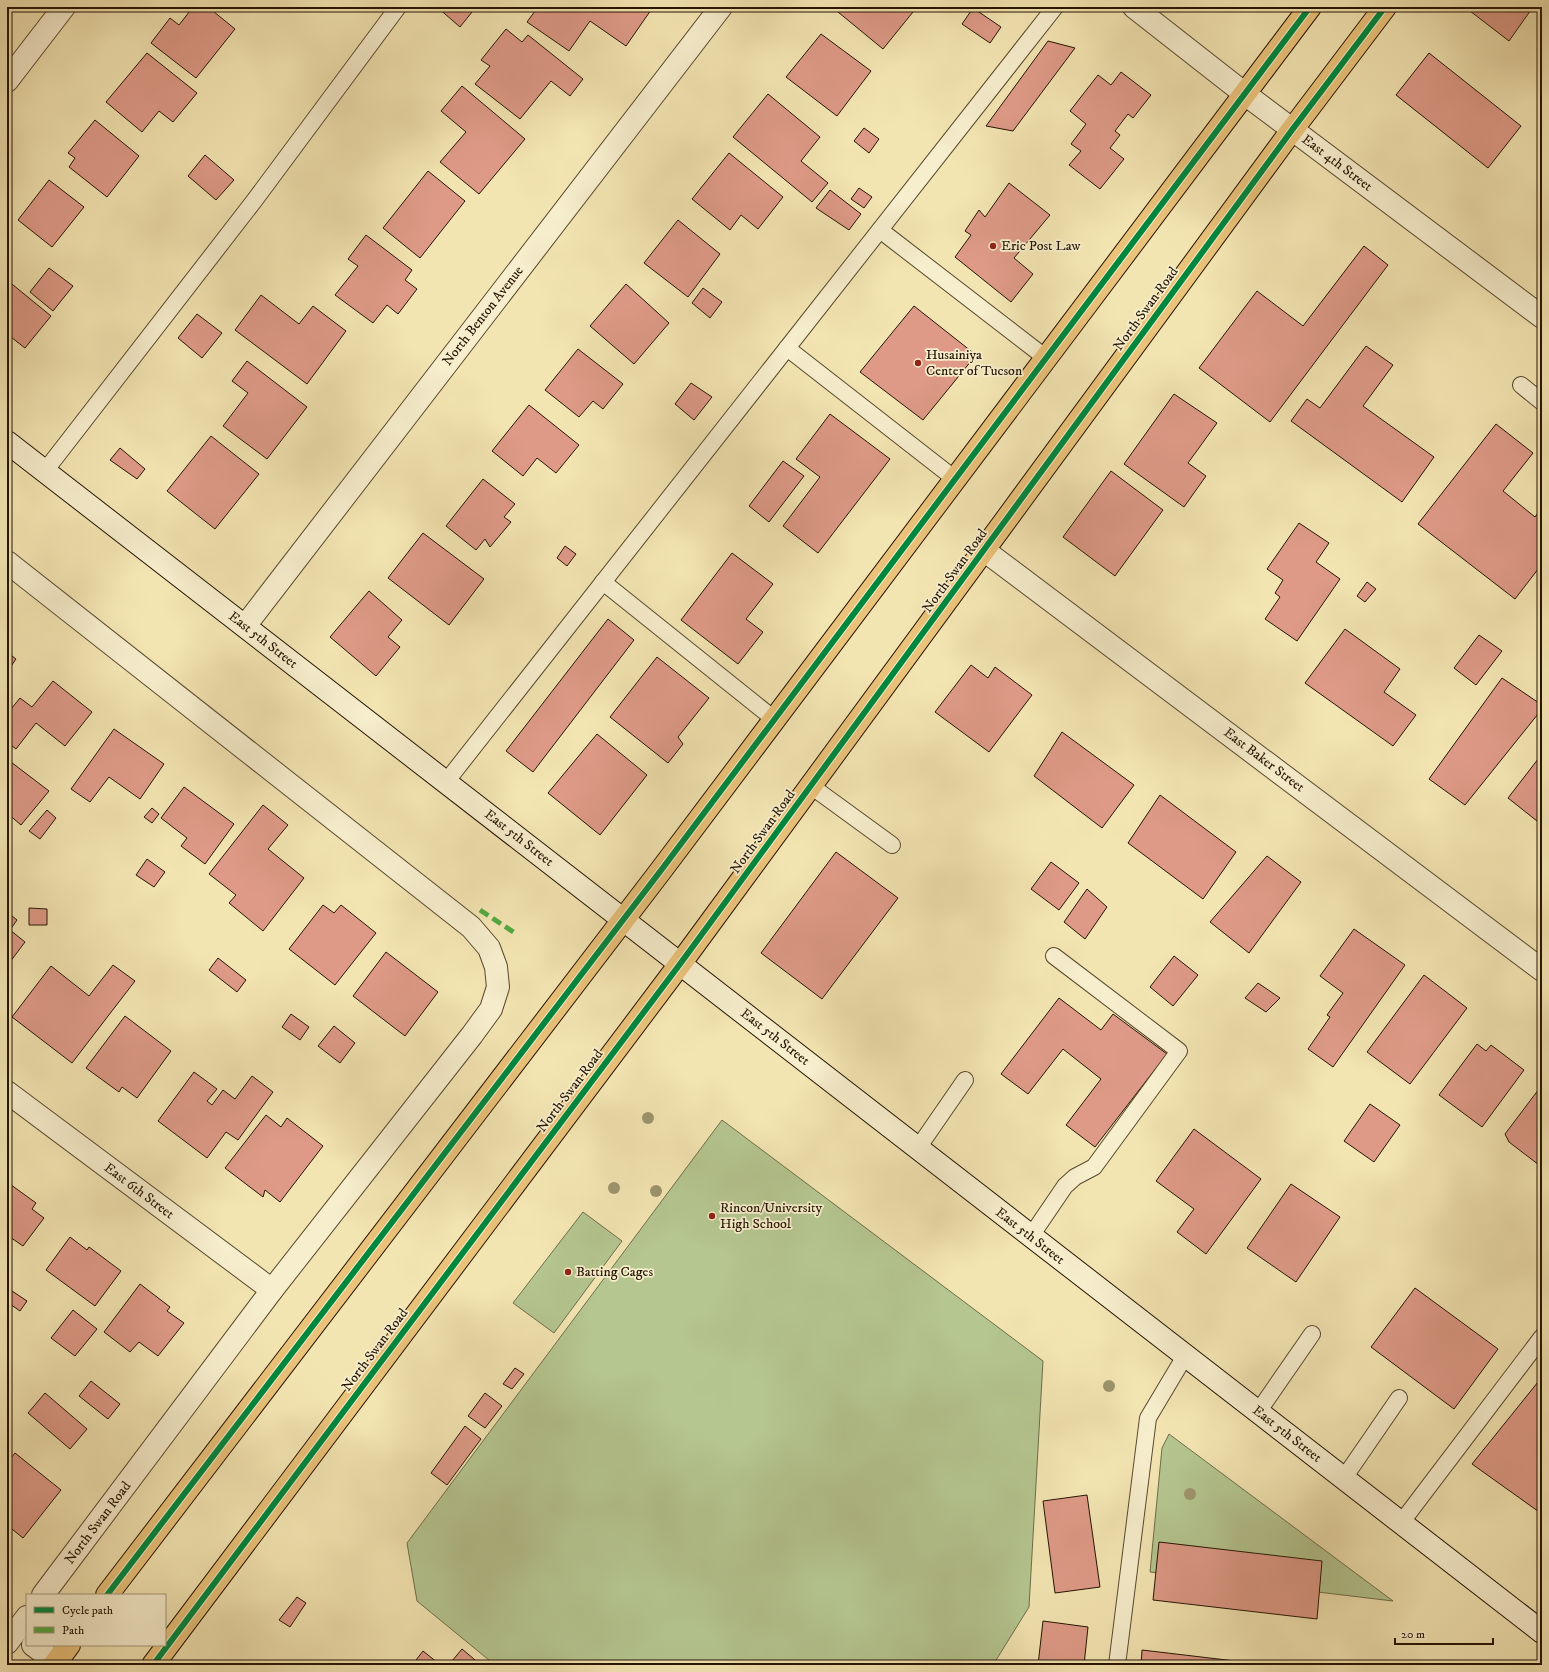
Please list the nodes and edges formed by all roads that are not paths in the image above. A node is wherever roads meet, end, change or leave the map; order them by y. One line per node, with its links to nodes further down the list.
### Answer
1 (64, 7): 8 (street)
2 (398, 7): 18 (lane)
3 (721, 7): 23 (street, North Benton Avenue)
4 (1055, 7): 11 (lane)
5 (1134, 7): 9 (street, East 4th Street)
6 (1310, 7): 9 (main road)
7 (1385, 7): 10 (main road, North Swan Road)
8 (7, 81)
9 (1245, 94): 10 (street, East 4th Street); 14 (main road)
10 (1292, 130): 12 (street, East 4th Street); 20 (main road, North Swan Road)
11 (880, 230): 13 (lane); 14 (lane)
12 (1542, 317)
13 (787, 348): 19 (lane); 22 (lane)
14 (1046, 358): 19 (main road)
15 (1521, 385): 16 (lane)
16 (1542, 402)
17 (7, 442): 18 (street, East 5th Street)
18 (44, 471): 23 (street, East 5th Street)
19 (955, 479): 24 (main road)
20 (985, 551): 26 (main road, North Swan Road); 31 (street, East Baker Street)
21 (7, 562): 36 (street, North Swan Road)
22 (603, 582): 24 (lane); 25 (lane)
23 (245, 626): 25 (street, East 5th Street)
24 (774, 719): 28 (main road)
25 (446, 782): 28 (street, East 5th Street)
26 (811, 786): 27 (lane); 30 (main road, North Swan Road)
27 (892, 845)
28 (624, 920): 30 (street, East 5th Street); 45 (main road)
29 (1054, 956): 35 (lane)
30 (680, 964): 34 (street, East 5th Street); 49 (main road, North Swan Road)
31 (1542, 970)
32 (965, 1080): 34 (lane)
33 (7, 1092): 36 (street, East 6th Street)
34 (918, 1148): 35 (street, East 5th Street)
35 (1032, 1236): 39 (street, East 5th Street)
36 (272, 1290): 44 (street, North Swan Road)
37 (1312, 1334): 41 (lane)
38 (1542, 1337): 43 (lane)
39 (1185, 1356): 41 (street, East 5th Street); 50 (lane)
40 (1399, 1398): 42 (lane)
41 (1258, 1412): 42 (street, East 5th Street)
42 (1344, 1478): 43 (street, East 5th Street)
43 (1401, 1523): 46 (street, East 5th Street)
44 (44, 1594)
45 (108, 1594)
46 (1542, 1632)
47 (35, 1646): 48 (street)
48 (60, 1659)
49 (153, 1665)
50 (1117, 1665)

